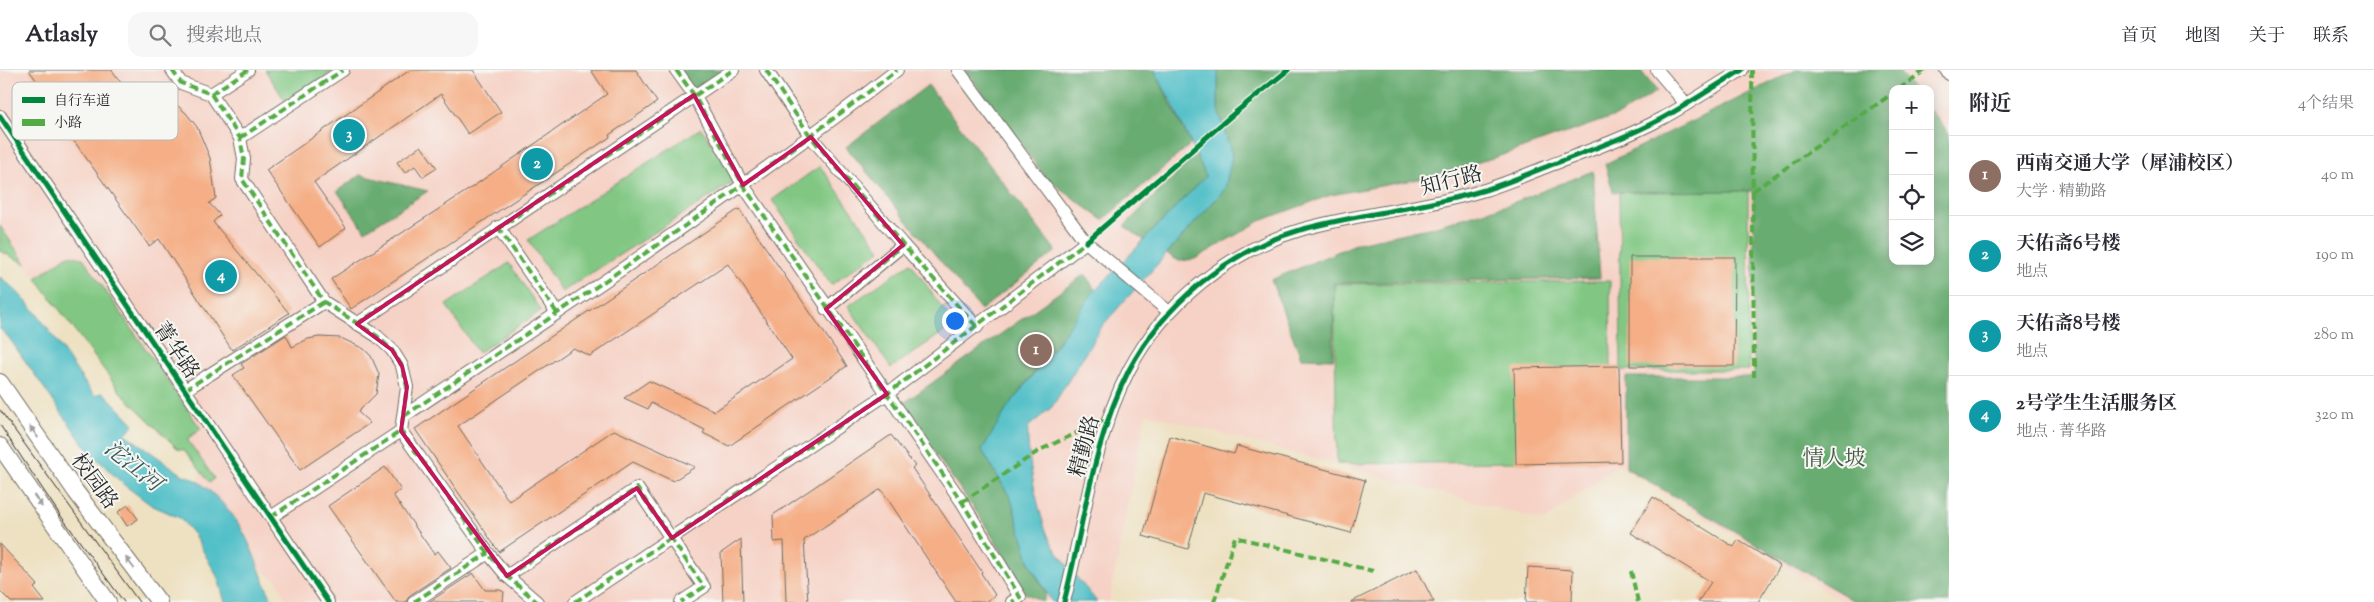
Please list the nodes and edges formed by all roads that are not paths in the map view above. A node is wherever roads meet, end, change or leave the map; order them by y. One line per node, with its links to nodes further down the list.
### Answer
1 (172, 70): 13 (street)
2 (248, 70): 13 (street)
3 (343, 70): 19 (street)
4 (676, 70): 14 (street)
5 (733, 70): 14 (street)
6 (766, 70): 18 (street)
7 (897, 70): 18 (street)
8 (958, 70): 23 (street)
9 (1658, 70): 15 (street)
10 (1742, 70): 15 (street, 知行路)
11 (1946, 70): 12 (street)
12 (1949, 74)
13 (211, 94): 19 (street)
14 (694, 96): 21 (street); 22 (street)
15 (1686, 104): 27 (street, 知行路)
16 (0, 116): 17 (street, 菁华路)
17 (12, 134)
18 (811, 137): 21 (street); 24 (street)
19 (240, 138): 25 (street)
20 (16, 140): 32 (street, 菁华路)
21 (742, 185): 26 (street); 28 (street)
22 (498, 228): 28 (street); 29 (street)
23 (1086, 242): 27 (street); 30 (street)
24 (903, 245): 26 (street); 30 (street)
25 (324, 302): 29 (street); 32 (street)
26 (826, 308): 33 (street)
27 (1168, 312): 49 (street, 精勤路)
28 (557, 313): 34 (street)
29 (357, 324): 34 (street)
30 (978, 327): 33 (street)
31 (0, 382): 42 (street, 校园路, one-way to 31)
32 (185, 390): 37 (street, 菁华路)
33 (887, 394): 38 (street); 48 (street)
34 (404, 416): 35 (street)
35 (401, 431): 37 (street); 39 (street)
36 (0, 446): 41 (street, one-way to 41)
37 (271, 517): 43 (street, 菁华路)
38 (672, 538): 40 (street); 46 (street); 47 (street)
39 (488, 553): 40 (street); 44 (street)
40 (506, 576): 45 (street)
41 (108, 602)
42 (159, 602)
43 (328, 602)
44 (414, 602)
45 (537, 602)
46 (575, 602)
47 (681, 602)
48 (1012, 602)
49 (1064, 602)

